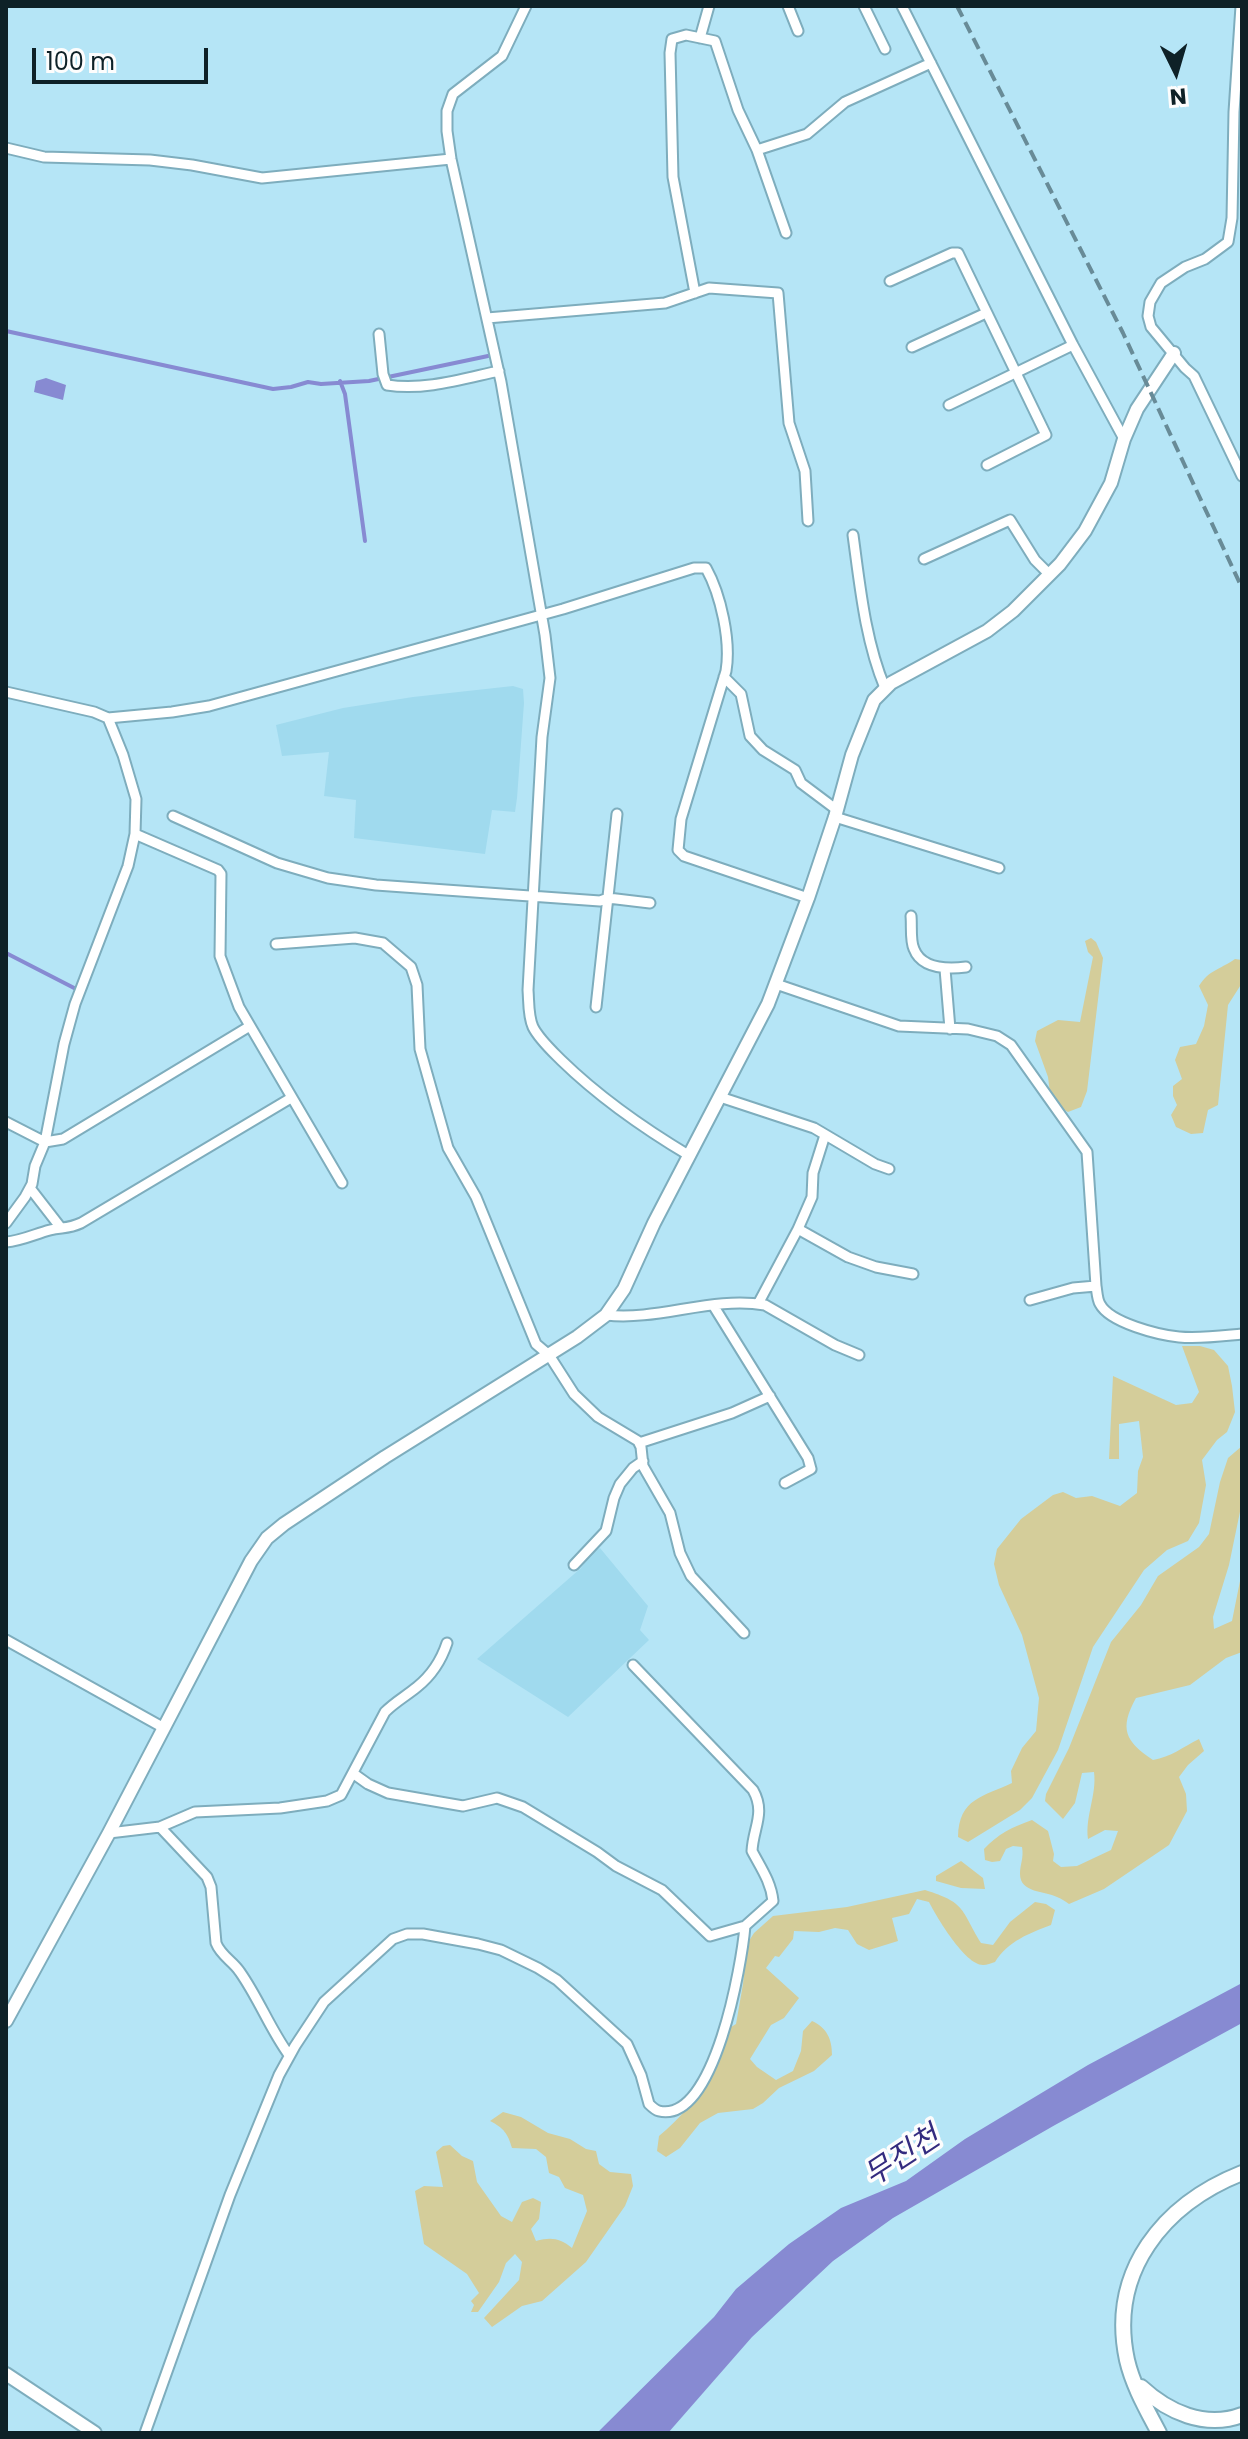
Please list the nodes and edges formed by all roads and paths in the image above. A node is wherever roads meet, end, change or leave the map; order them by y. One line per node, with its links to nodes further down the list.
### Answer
1 (526, 6): 13 (street)
2 (709, 6): 8 (street)
3 (788, 6): 7 (street)
4 (864, 6): 9 (street)
5 (902, 6): 10 (street)
6 (1241, 6): 22 (street)
7 (798, 31)
8 (700, 38): 12 (street); 16 (street)
9 (885, 49)
10 (931, 63): 12 (street); 20 (street)
11 (6, 148): 13 (street)
12 (757, 150): 14 (street)
13 (451, 159): 18 (street)
14 (786, 233)
15 (890, 281): 17 (street)
16 (695, 293): 18 (street); 29 (street)
17 (986, 313): 21 (street); 24 (street)
18 (487, 318): 23 (street)
19 (379, 334): 23 (street)
20 (1073, 345): 24 (street); 26 (street)
21 (912, 347)
22 (1174, 353): 26 (street); 28 (street)
23 (499, 371): 33 (street)
24 (1016, 373): 25 (street); 27 (street)
25 (949, 405)
26 (1124, 439): 32 (street)
27 (987, 465)
28 (1242, 476)
29 (808, 521)
30 (853, 535): 35 (street)
31 (924, 559): 32 (street)
32 (1050, 575): 35 (street)
33 (541, 615): 34 (street); 37 (street); 43 (street)
34 (724, 677): 39 (street); 45 (street)
35 (885, 688): 39 (street)
36 (6, 692): 37 (street)
37 (108, 718): 41 (street)
38 (617, 814): 44 (street)
39 (836, 814): 42 (street); 45 (street)
40 (173, 816): 43 (street)
41 (135, 834): 53 (street); 59 (street)
42 (999, 868)
43 (533, 896): 44 (street); 60 (street)
44 (608, 898): 46 (street); 52 (street)
45 (808, 898): 51 (street)
46 (650, 903)
47 (911, 916): 50 (street)
48 (276, 944): 75 (street)
49 (966, 967): 50 (street)
50 (945, 969): 54 (street)
51 (776, 984): 54 (street); 55 (street)
52 (596, 1007)
53 (250, 1026): 56 (street); 59 (street)
54 (950, 1029): 69 (street)
55 (720, 1097): 58 (street); 60 (street)
56 (291, 1098): 62 (street); 65 (street)
57 (6, 1122): 59 (street)
58 (825, 1135): 61 (street); 66 (street)
59 (45, 1142): 63 (street)
60 (690, 1156): 73 (street)
61 (889, 1169)
62 (342, 1183)
63 (30, 1188): 64 (street); 65 (street)
64 (6, 1223)
65 (61, 1228): 67 (street)
66 (798, 1229): 68 (street); 71 (street)
67 (6, 1242)
68 (913, 1274)
69 (1096, 1286): 70 (street); 74 (street)
70 (1030, 1300)
71 (758, 1304): 72 (street); 76 (street)
72 (713, 1305): 73 (street); 77 (street)
73 (606, 1315): 75 (street)
74 (1242, 1334)
75 (549, 1355): 78 (street); 86 (street)
76 (859, 1355)
77 (770, 1396): 78 (street); 80 (street)
78 (639, 1443): 79 (street)
79 (643, 1461): 81 (street); 82 (street)
80 (785, 1483)
81 (574, 1565)
82 (744, 1633)
83 (6, 1640): 86 (street)
84 (447, 1643): 87 (street)
85 (633, 1665): 90 (street)
86 (164, 1728): 89 (street)
87 (354, 1774): 88 (street); 90 (street)
88 (160, 1827): 89 (street); 92 (street)
89 (109, 1833): 91 (street)
90 (745, 1926): 92 (street)
91 (6, 2021)
92 (289, 2055): 98 (street)
93 (1242, 2173): 95 (main road)
94 (6, 2374): 97 (street)
95 (1133, 2380): 96 (main road); 99 (main road)
96 (1242, 2415)
97 (95, 2433)
98 (145, 2433)
99 (1159, 2433)

